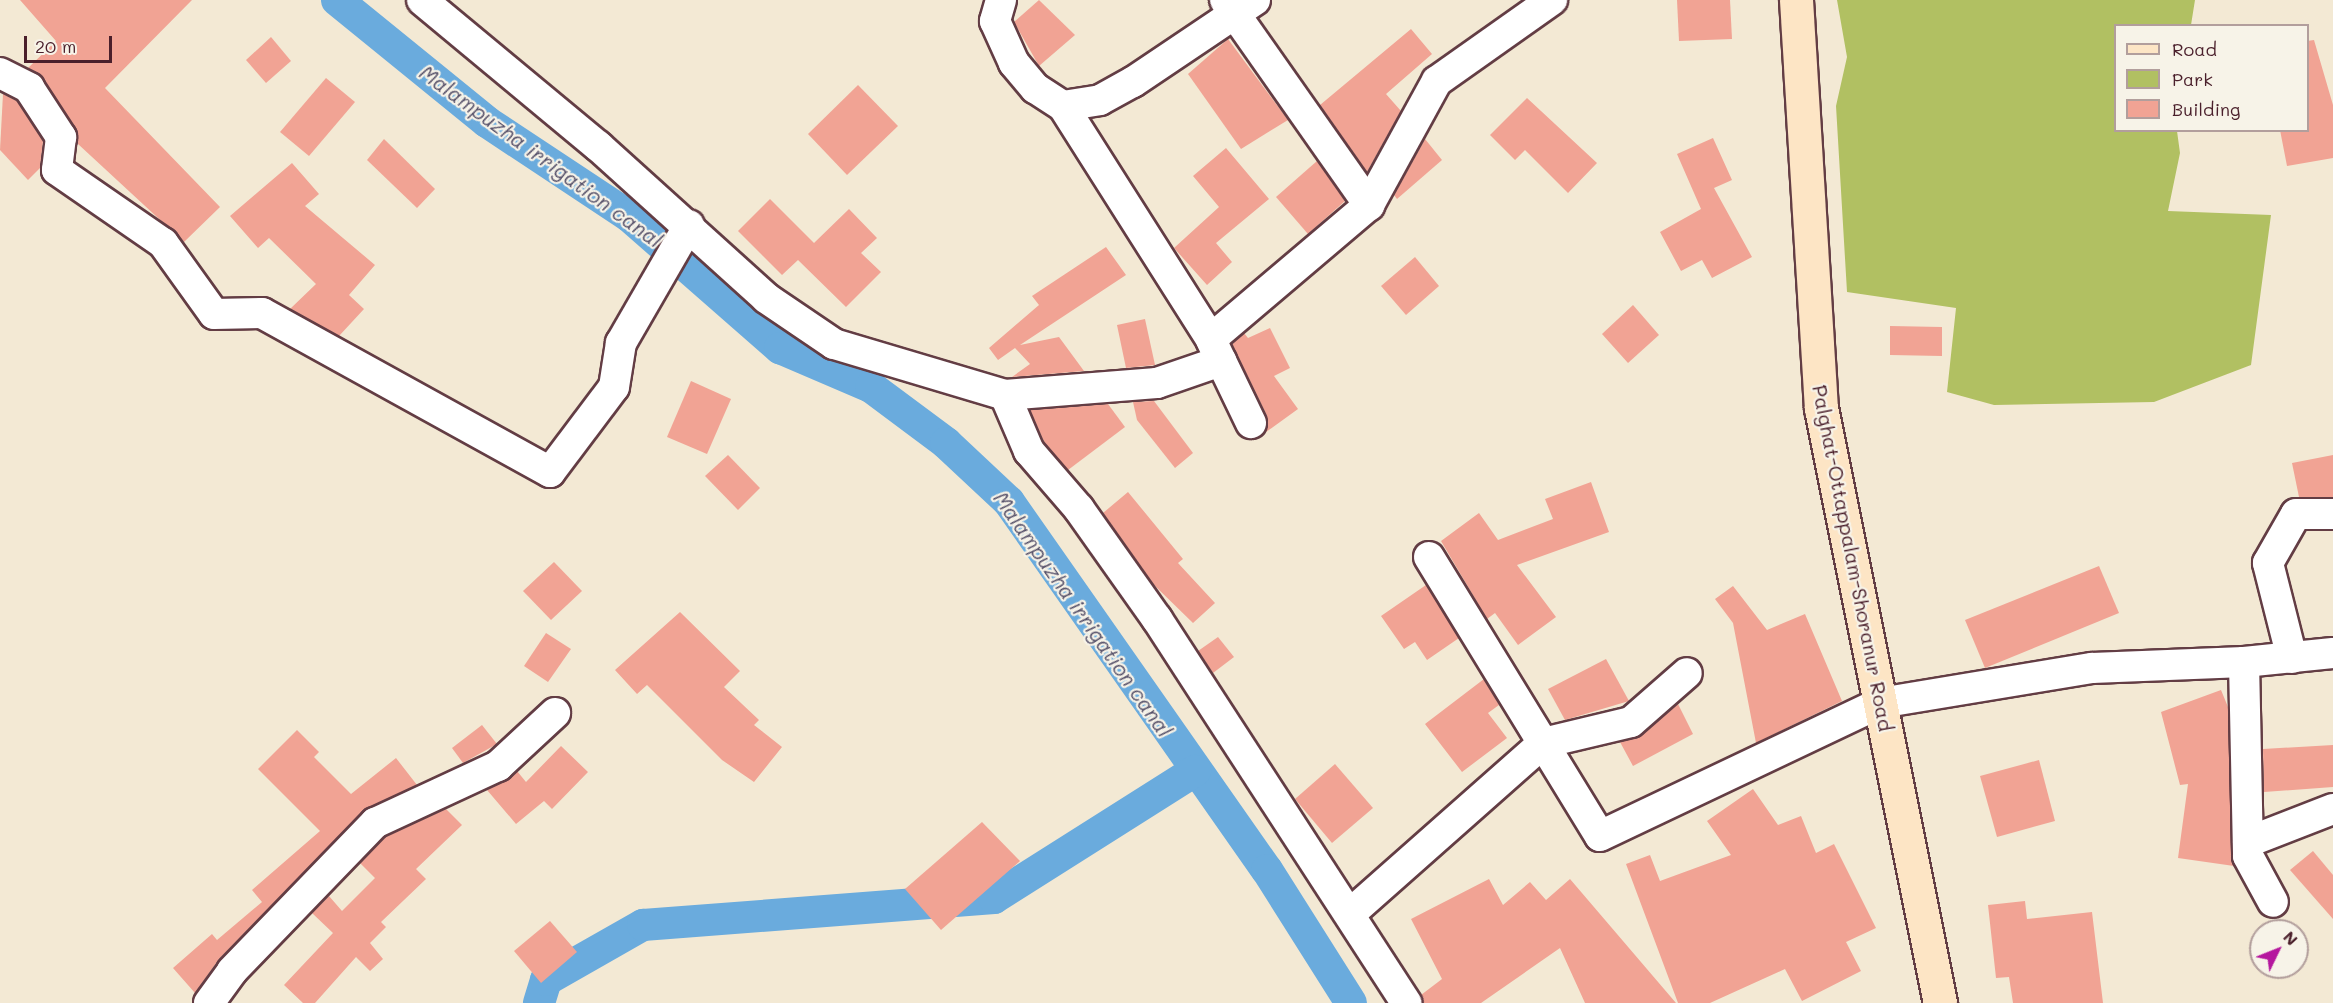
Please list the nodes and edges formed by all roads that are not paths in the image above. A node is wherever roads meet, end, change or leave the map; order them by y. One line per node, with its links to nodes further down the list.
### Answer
1 (422, 0): 9 (street)
2 (1001, 0): 7 (street)
3 (1552, 0): 8 (street)
4 (1796, 0): 19 (main road, Palghat-Ottappalam-Shoranur Road)
5 (1238, 4): 7 (street); 8 (street)
6 (0, 73): 9 (street)
7 (1063, 106): 10 (street)
8 (1369, 205): 10 (street)
9 (689, 225): 11 (street)
10 (1216, 350): 11 (street); 12 (street)
11 (1005, 395): 25 (street)
12 (1251, 423)
13 (2333, 514): 16 (street)
14 (1429, 557): 21 (street)
15 (2333, 653): 16 (street)
16 (2292, 658): 17 (street)
17 (2244, 662): 19 (street); 23 (street)
18 (1687, 673): 21 (street)
19 (1880, 703): 21 (street); 28 (main road, Palghat-Ottappalam-Shoranur Road)
20 (555, 713): 26 (street)
21 (1543, 743): 25 (street)
22 (2333, 809): 23 (street)
23 (2248, 842): 24 (street)
24 (2273, 902)
25 (1351, 913): 27 (street)
26 (209, 1003)
27 (1406, 1003)
28 (1940, 1003)

